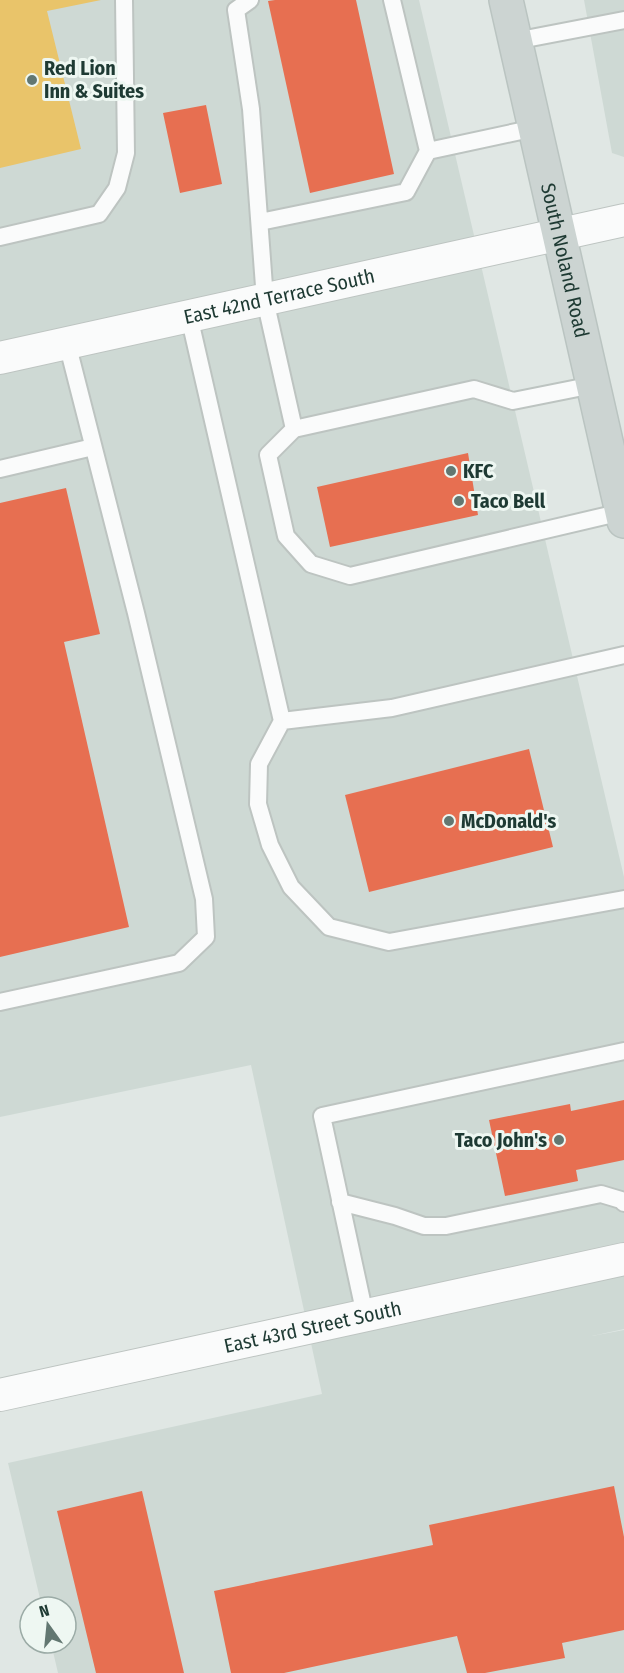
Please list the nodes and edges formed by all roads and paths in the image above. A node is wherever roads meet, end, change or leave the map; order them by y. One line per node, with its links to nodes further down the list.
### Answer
1 (124, 0): 12 (lane)
2 (250, 0): 10 (lane)
3 (392, 0): 8 (lane)
4 (506, 0): 6 (main road, South Noland Road)
5 (624, 20): 6 (lane)
6 (515, 41): 7 (main road, South Noland Road)
7 (535, 128): 8 (lane); 11 (main road, South Noland Road)
8 (428, 151): 10 (lane)
9 (624, 220): 11 (street, East 42nd Terrace South)
10 (260, 222): 13 (lane)
11 (559, 235): 13 (street, East 42nd Terrace South); 17 (main road, South Noland Road)
12 (0, 237)
13 (265, 300): 14 (street, East 42nd Terrace South); 18 (lane)
14 (189, 316): 15 (street, East 42nd Terrace South); 23 (lane)
15 (67, 343): 16 (street, East 42nd Terrace South); 19 (lane)
16 (0, 358)
17 (593, 385): 18 (lane); 21 (main road, South Noland Road)
18 (294, 429): 21 (lane)
19 (93, 447): 20 (lane); 25 (lane)
20 (0, 469)
21 (623, 516)
22 (624, 655): 23 (lane)
23 (282, 722): 24 (lane)
24 (624, 899)
25 (0, 1002)
26 (624, 1051): 27 (lane)
27 (340, 1202): 28 (lane); 30 (lane)
28 (624, 1203)
29 (624, 1259): 30 (street, East 43rd Street South)
30 (365, 1315): 31 (street, East 43rd Street South)
31 (0, 1395)

